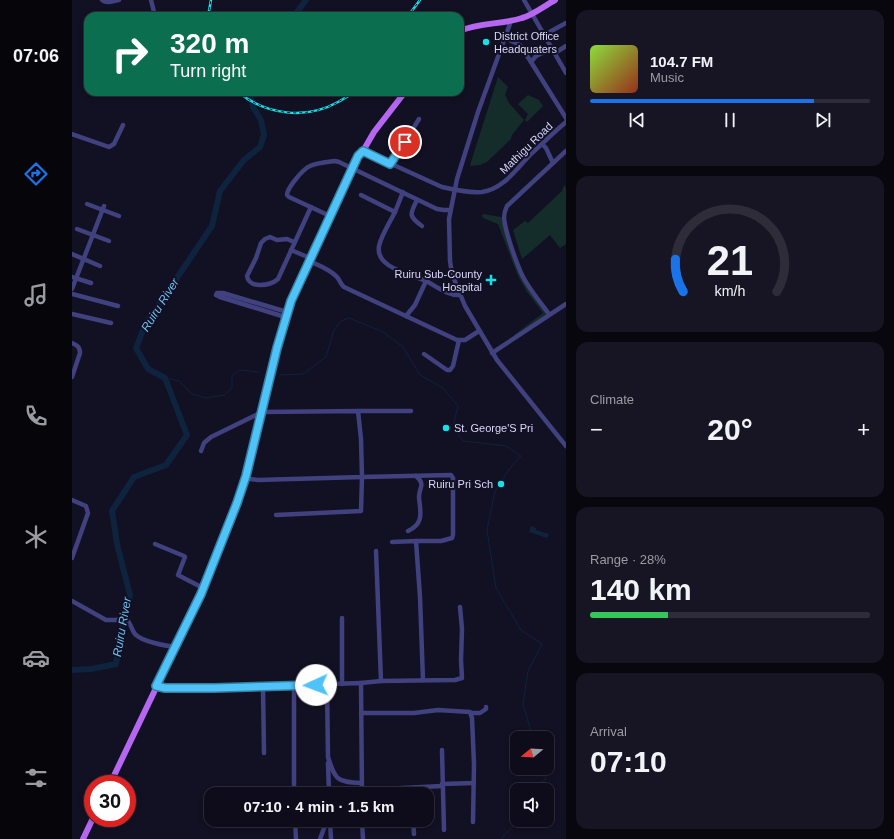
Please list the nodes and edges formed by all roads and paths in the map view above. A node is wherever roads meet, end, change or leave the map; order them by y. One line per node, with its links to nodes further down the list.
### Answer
1 (102, 0): 2 (street)
2 (119, 0)
3 (151, 0): 6 (street)
4 (524, 0): 7 (street)
5 (555, 0): 7 (main road)
6 (154, 12)
7 (532, 13): 8 (main road); 11 (street)
8 (511, 21): 10 (main road); 12 (street)
9 (566, 23): 11 (street)
10 (464, 29)
11 (544, 35): 14 (street)
12 (505, 38): 15 (street); 29 (street)
13 (566, 46): 14 (street)
14 (553, 50): 15 (street); 16 (street)
15 (532, 62): 18 (street)
16 (566, 72)
17 (402, 96): 24 (main road)
18 (566, 118)
19 (419, 119): 27 (street)
20 (566, 122): 23 (street, Mathigu Road)
21 (123, 125): 22 (street)
22 (72, 134)
23 (542, 144): 26 (street); 29 (street, Mathigu Road)
24 (363, 151): 27 (street, Mathigu Road); 28 (main road)
25 (566, 151): 26 (street)
26 (553, 163): 60 (street)
27 (390, 164): 29 (street, Mathigu Road)
28 (352, 168): 30 (street); 34 (street); 39 (main road)
29 (455, 190): 36 (street)
30 (403, 192): 32 (street); 37 (street)
31 (361, 195): 37 (street)
32 (417, 200): 36 (street); 40 (street)
33 (87, 204): 35 (street)
34 (311, 207): 39 (street); 44 (street)
35 (103, 208): 38 (street); 42 (street)
36 (450, 210): 55 (street)
37 (395, 212): 51 (street)
38 (119, 216)
39 (330, 216): 48 (main road)
40 (422, 226)
41 (77, 228): 42 (street)
42 (94, 234): 43 (street); 47 (street)
43 (109, 241)
44 (294, 242): 45 (street); 45 (street)
45 (291, 250): 48 (street)
46 (72, 254): 47 (street)
47 (84, 259): 49 (street); 50 (street)
48 (310, 260): 61 (main road); 62 (street)
49 (100, 266)
50 (74, 278): 52 (street); 53 (street)
51 (426, 281): 55 (street); 62 (street)
52 (91, 283)
53 (72, 289)
54 (72, 294): 57 (street)
55 (460, 295): 64 (street)
56 (566, 304): 60 (street)
57 (118, 306)
58 (268, 309): 58 (street); 61 (street)
59 (72, 314): 63 (street)
60 (550, 314): 67 (street)
61 (286, 315): 72 (main road)
62 (406, 316): 65 (street)
63 (111, 324)
64 (479, 331): 65 (street); 67 (street)
65 (459, 340): 68 (street)
66 (72, 343): 69 (street)
67 (492, 353): 73 (street)
68 (424, 354)
69 (72, 376)
70 (411, 410): 71 (street)
71 (358, 411): 72 (street); 77 (street)
72 (262, 412): 74 (street); 75 (main road)
73 (566, 446)
74 (201, 451)
75 (246, 476): 77 (street); 86 (main road)
76 (416, 476): 77 (street); 80 (street); 82 (street)
77 (362, 477): 79 (street)
78 (72, 500): 85 (street)
79 (276, 515)
80 (408, 531)
81 (392, 542): 82 (street)
82 (416, 542): 91 (street)
83 (155, 544): 86 (street)
84 (376, 551): 92 (street)
85 (72, 558)
86 (203, 588): 90 (main road)
87 (72, 601): 90 (street)
88 (460, 607): 91 (street)
89 (342, 618): 95 (street)
90 (176, 646): 96 (main road)
91 (423, 680): 92 (street)
92 (381, 681): 93 (street)
93 (361, 683): 95 (street); 100 (street)
94 (327, 684): 95 (street); 97 (street); 104 (street)
95 (342, 684)
96 (156, 686): 98 (street); 105 (main road)
97 (294, 686): 98 (street); 109 (street)
98 (263, 687): 103 (street)
99 (486, 707): 101 (street)
100 (361, 713): 101 (street); 106 (street)
101 (471, 713): 107 (street)
102 (442, 750): 108 (street)
103 (264, 753)
104 (328, 757): 106 (street); 110 (street)
105 (114, 775)
106 (361, 783): 111 (street)
107 (474, 783): 108 (street); 113 (street)
108 (442, 785): 112 (street); 120 (street)
109 (294, 787)
110 (329, 787)
111 (361, 787)
112 (422, 787)
113 (473, 822)
114 (89, 827): 122 (main road)
115 (295, 827): 123 (street)
116 (326, 827): 124 (street)
117 (330, 827): 125 (street)
118 (362, 827): 126 (street)
119 (414, 827): 121 (street)
120 (444, 830)
121 (414, 834)
122 (83, 839)
123 (296, 839)
124 (320, 839)
125 (331, 839)
126 (363, 839)

